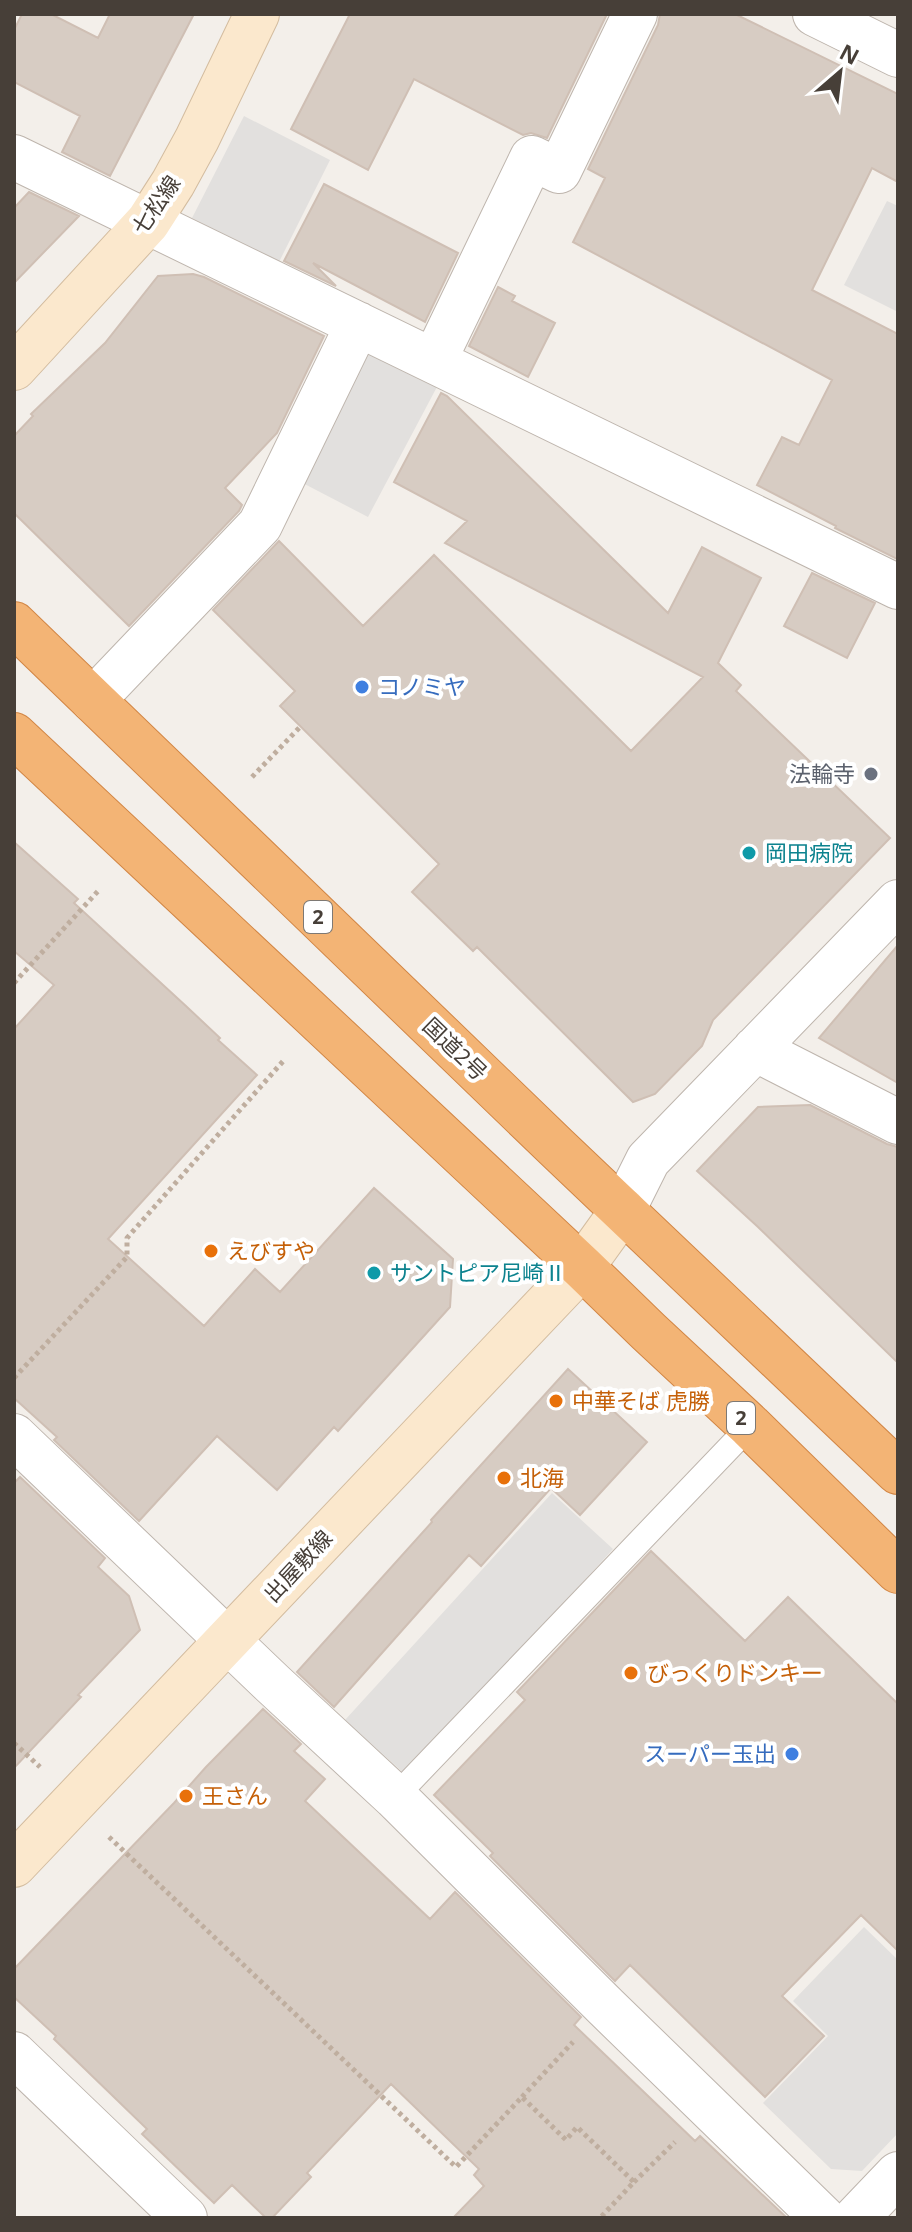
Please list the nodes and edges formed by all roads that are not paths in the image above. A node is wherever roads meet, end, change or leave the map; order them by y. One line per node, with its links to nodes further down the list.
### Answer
1 (257, 14): 6 (street, 七松線)
2 (635, 14): 8 (street)
3 (815, 14): 4 (street)
4 (898, 55)
5 (14, 157): 6 (street)
6 (148, 222): 7 (street); 9 (street, 七松線)
7 (358, 324): 8 (street); 12 (street)
8 (434, 361): 10 (street)
9 (14, 368)
10 (898, 587)
11 (14, 624): 12 (highway, 国道2号 / 2)
12 (93, 700): 17 (highway, 国道2号 / 2)
13 (14, 735): 18 (highway, 2)
14 (898, 902): 15 (street)
15 (755, 1049): 16 (street); 17 (street)
16 (898, 1122)
17 (623, 1210): 18 (street, 出屋敷線); 21 (highway, 国道2号 / 2)
18 (582, 1267): 19 (highway, 2); 23 (street, 出屋敷線)
19 (750, 1426): 22 (highway, 2); 24 (lane)
20 (14, 1436): 23 (street)
21 (898, 1472)
22 (898, 1571)
23 (228, 1640): 24 (street); 25 (street, 出屋敷線)
24 (395, 1797): 29 (street)
25 (14, 1865)
26 (14, 2054): 28 (street)
27 (898, 2174): 30 (street)
28 (185, 2218)
29 (823, 2218)
30 (856, 2218)

